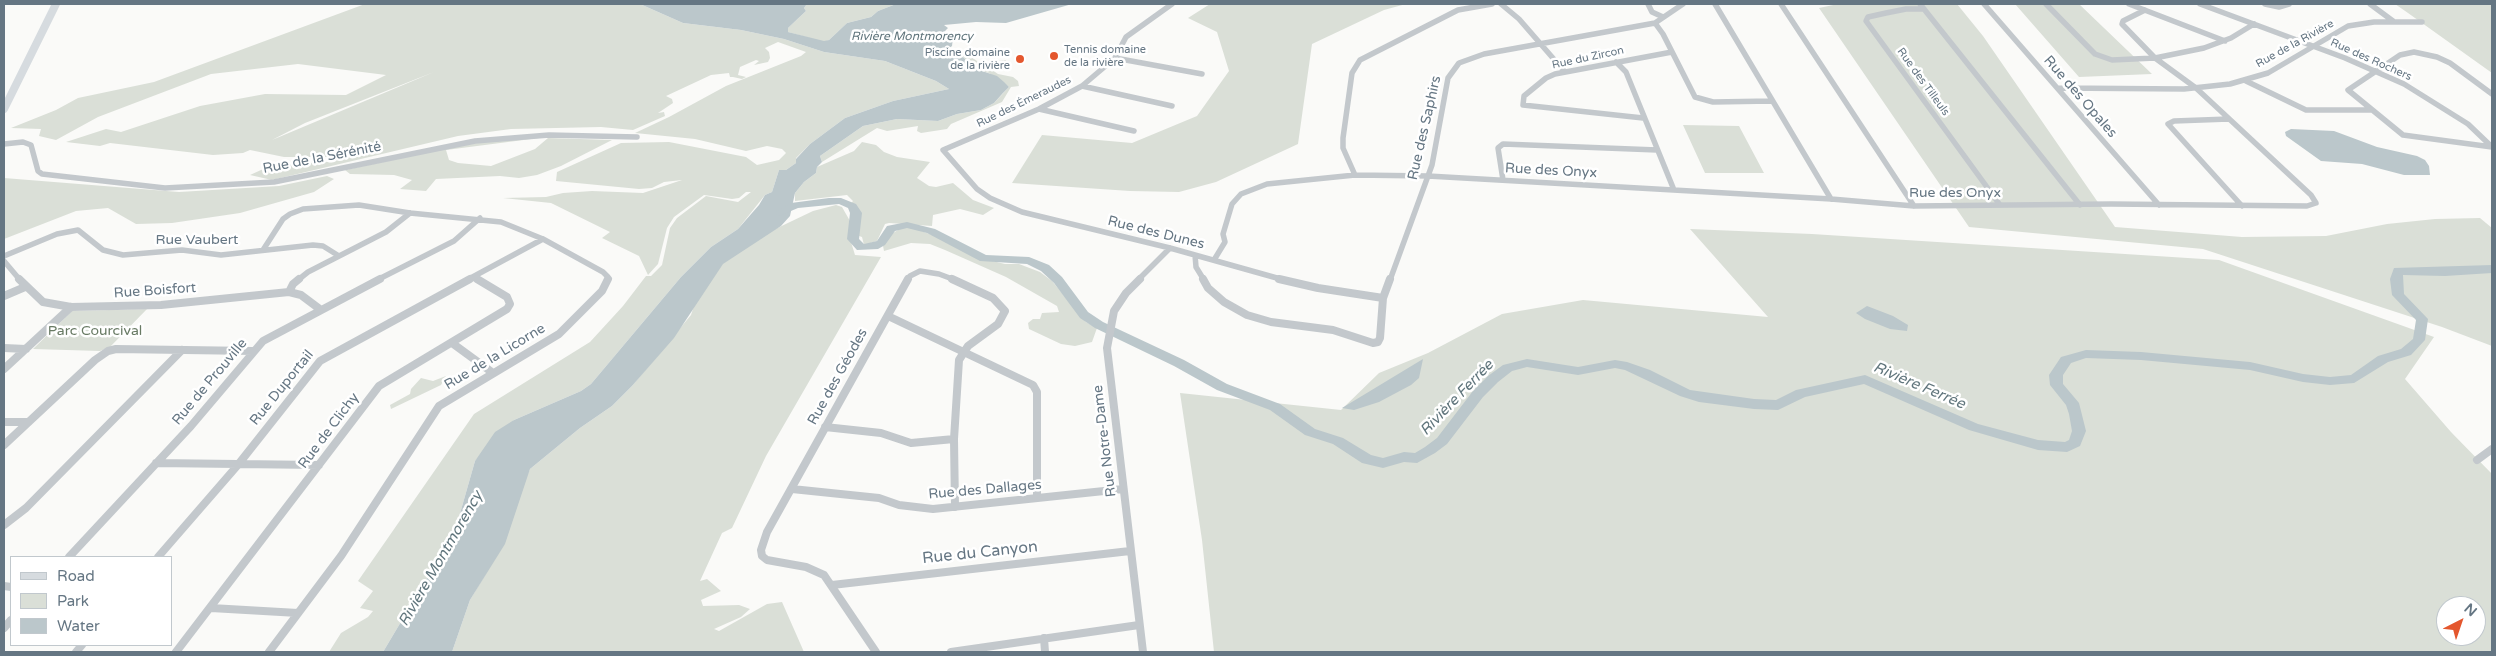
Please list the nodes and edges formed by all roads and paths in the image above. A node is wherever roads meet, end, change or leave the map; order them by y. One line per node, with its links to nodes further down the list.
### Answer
1 (56, 4): 40 (main road)
2 (1172, 4): 27 (street, Rue des Émeraudes)
3 (1492, 4): 51 (street)
4 (1502, 4): 24 (street)
5 (1648, 4): 18 (street)
6 (1683, 4): 18 (street, Rue des Saphirs)
7 (1715, 4): 38 (street)
8 (1781, 4): 59 (street)
9 (1984, 4): 35 (street, Rue des Opales)
10 (2046, 4): 28 (street)
11 (2129, 4): 17 (street)
12 (2200, 4): 22 (street, Rue des Rochers)
13 (2265, 4): 14 (street)
14 (2289, 4)
15 (2370, 4): 19 (street)
16 (1922, 6): 56 (street, Rue des Tilleuls); 57 (street)
17 (2145, 10): 23 (street); 28 (street, Rue des Onyx)
18 (1663, 17): 21 (street, Rue des Saphirs)
19 (2393, 21): 20 (street, Rue de la Rivière); 25 (street, Rue de la Rivière)
20 (2422, 22)
21 (1655, 23): 24 (street, Rue des Saphirs); 26 (street)
22 (2254, 24): 23 (street); 25 (street, Rue des Rochers)
23 (2224, 41): 28 (street)
24 (1540, 44): 31 (street); 52 (street, Rue des Saphirs)
25 (2314, 47): 30 (street, Rue des Rochers); 33 (street, Rue de la Rivière)
26 (1672, 52): 29 (street, Rue du Zircon); 38 (street)
27 (1115, 58): 32 (street); 34 (street, Rue des Émeraudes)
28 (2155, 58): 36 (street, Rue des Onyx)
29 (1616, 62): 31 (street, Rue du Zircon); 43 (street)
30 (2376, 70): 37 (street); 42 (street); 48 (street, Rue des Rochers)
31 (1565, 72): 43 (street, Rue du Zircon)
32 (1202, 74)
33 (2246, 81): 36 (street, Rue de la Rivière); 42 (street)
34 (1082, 86): 39 (street); 41 (street, Rue des Émeraudes)
35 (2058, 88): 36 (street, Rue de la Rivière); 58 (street, Rue des Opales)
36 (2196, 88): 44 (street, Rue des Onyx)
37 (2492, 94)
38 (1772, 101): 55 (street)
39 (1172, 106)
40 (4, 109)
41 (1039, 109): 45 (street); 49 (street, Rue des Émeraudes)
42 (2372, 110): 48 (street)
43 (1643, 118): 50 (street)
44 (2229, 119): 60 (street); 60 (street, Rue des Onyx)
45 (1134, 131)
46 (637, 137): 47 (street, Rue de la Sérénité)
47 (4, 144)
48 (2492, 147)
49 (943, 150): 64 (street, Rue des Dunes)
50 (1657, 150): 53 (street); 54 (street)
51 (1355, 175): 52 (street, Rue des Onyx); 69 (street, Rue des Onyx)
52 (1428, 176): 53 (street, Rue des Onyx); 75 (street, Rue des Saphirs)
53 (1503, 180): 54 (street, Rue des Onyx)
54 (1674, 190): 55 (street, Rue des Onyx)
55 (1831, 199): 59 (street, Rue des Onyx)
56 (2000, 205): 57 (street, Rue des Onyx); 59 (street, Rue des Onyx)
57 (2080, 205): 58 (street, Rue des Onyx)
58 (2159, 205): 60 (street, Rue des Onyx)
59 (1914, 206)
60 (2242, 206)
61 (410, 213): 62 (street, Rue de la Licorne); 65 (street, Rue de la Licorne); 68 (street)
62 (480, 218): 63 (street, Rue de la Licorne); 77 (street, Rue de Prouville)
63 (543, 239): 71 (street, Rue Duportail); 86 (street, Rue de la Licorne)
64 (1170, 248): 66 (street, Rue des Dunes); 98 (street, Rue Notre-Dame)
65 (263, 250): 67 (street, Rue Vaubert); 68 (street, Rue Vaubert)
66 (1195, 255): 69 (street, Rue des Dunes); 75 (street, Rue des Saphirs)
67 (4, 256)
68 (339, 256): 73 (street)
69 (1214, 260): 75 (street, Rue des Dunes)
70 (4, 261): 72 (street, Rue Boisfort)
71 (473, 277): 79 (street, Rue de Clichy); 96 (street, Rue Duportail)
72 (25, 286): 74 (street); 76 (street, Rue Boisfort)
73 (289, 292): 76 (street, Rue Boisfort); 77 (street)
74 (4, 296)
75 (1384, 298)
76 (71, 308): 81 (street)
77 (321, 310): 83 (street, Rue de Prouville)
78 (888, 316): 84 (street); 84 (street, Rue des Géodes); 89 (street, Rue des Géodes)
79 (452, 343): 86 (street); 95 (street, Rue de Clichy)
80 (4, 348): 81 (street)
81 (26, 349): 85 (street)
82 (182, 350): 83 (street); 88 (street); 101 (street)
83 (253, 351): 94 (street, Rue de Prouville)
84 (963, 352): 90 (street); 99 (street)
85 (4, 369)
86 (493, 372): 107 (street, Rue de la Licorne)
87 (4, 422): 88 (street)
88 (26, 422): 91 (street)
89 (825, 427): 90 (street); 97 (street, Rue des Géodes)
90 (954, 439): 100 (street)
91 (4, 445)
92 (2492, 449): 93 (street)
93 (2476, 460)
94 (156, 463): 96 (street); 103 (street, Rue de Prouville)
95 (319, 465): 96 (street); 106 (street, Rue de Clichy)
96 (237, 466): 104 (street, Rue Duportail)
97 (792, 489): 100 (street, Rue des Dallages); 105 (street, Rue des Géodes)
98 (1123, 489): 99 (street, Rue des Dallages); 102 (street, Rue Notre-Dame)
99 (1037, 498): 100 (street, Rue des Dallages)
100 (955, 507)
101 (4, 525)
102 (1130, 551): 105 (street, Rue du Canyon); 108 (street, Rue Notre-Dame)
103 (69, 556)
104 (159, 556)
105 (832, 585): 112 (street, Rue des Géodes)
106 (210, 608): 107 (street); 110 (street, Rue de Clichy)
107 (298, 612): 111 (street, Rue de la Licorne)
108 (1139, 625): 109 (street); 115 (street, Rue Notre-Dame)
109 (1044, 638): 113 (street); 114 (street)
110 (176, 652)
111 (269, 652)
112 (876, 652)
113 (951, 652)
114 (1045, 652)
115 (1142, 652)

